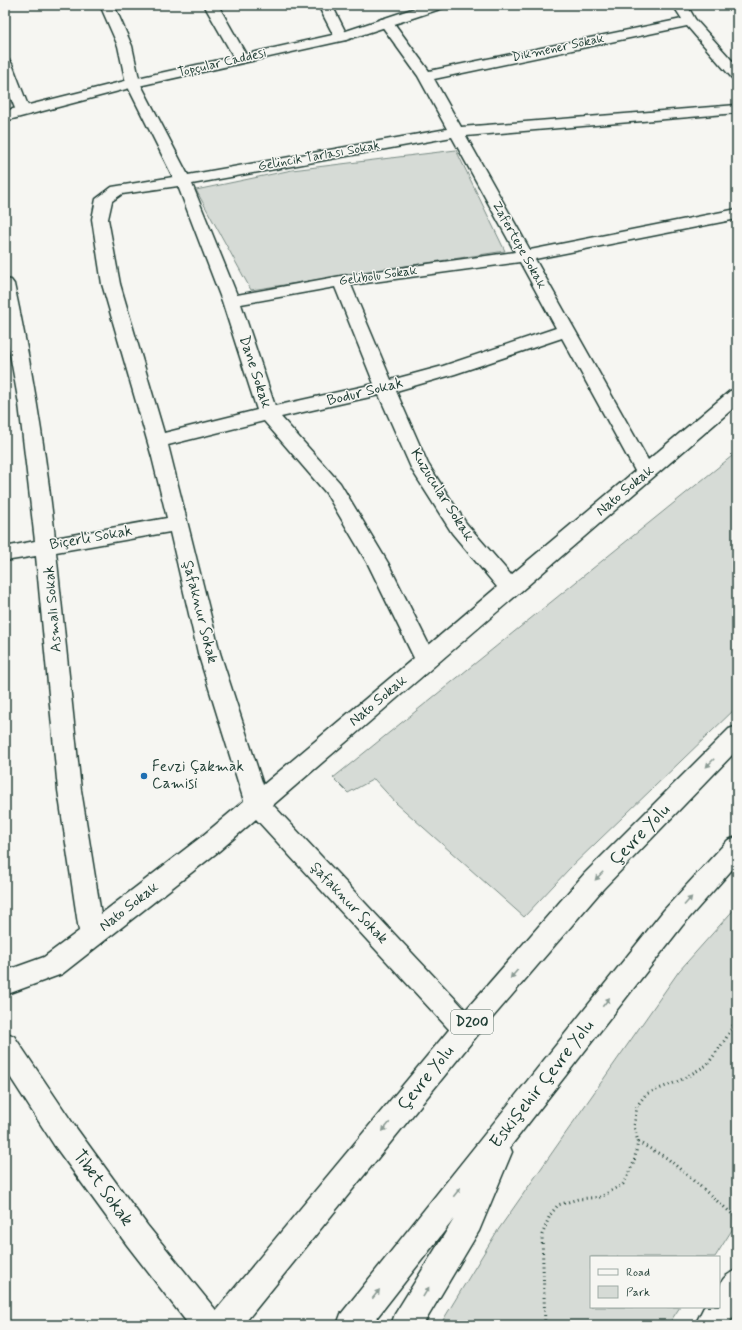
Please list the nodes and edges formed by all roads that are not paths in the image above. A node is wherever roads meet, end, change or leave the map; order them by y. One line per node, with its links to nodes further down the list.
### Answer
1 (107, 5): 13 (main road, Dane Sokak)
2 (211, 5): 9 (main road)
3 (325, 5): 8 (main road)
4 (438, 5): 7 (main road, Topçular Caddesi)
5 (680, 5): 6 (main road)
6 (690, 21): 11 (main road, Dikmener Sokak); 12 (main road)
7 (386, 22): 8 (main road, Topçular Caddesi); 11 (main road, Zafertepe Sokak)
8 (342, 37): 9 (main road, Topçular Caddesi)
9 (241, 58): 13 (main road, Topçular Caddesi)
10 (5, 64): 15 (main road)
11 (425, 76): 17 (main road, Zafertepe Sokak)
12 (737, 76)
13 (133, 83): 15 (main road, Topçular Caddesi); 18 (main road, Dane Sokak)
14 (737, 109): 17 (main road, Gelincik Tarlası Sokak)
15 (23, 111): 16 (main road, Topçular Caddesi)
16 (5, 116)
17 (456, 132): 18 (main road, Gelincik Tarlası Sokak); 20 (main road, Zafertepe Sokak)
18 (182, 181): 23 (main road, Dane Sokak); 28 (main road, Şafaknur Sokak)
19 (737, 214): 20 (main road, Gelibolu Sokak)
20 (525, 256): 21 (main road, Gelibolu Sokak); 24 (main road, Zafertepe Sokak)
21 (341, 281): 23 (main road, Gelibolu Sokak); 25 (main road, Kuzucular Sokak)
22 (5, 284): 31 (main road, Asmalı Sokak)
23 (231, 301): 27 (main road, Dane Sokak)
24 (568, 330): 25 (main road, Bodur Sokak); 29 (main road, Zafertepe Sokak)
25 (385, 388): 27 (main road, Bodur Sokak); 33 (main road, Kuzucular Sokak)
26 (737, 396): 29 (main road, Nato Sokak)
27 (268, 414): 28 (main road, Bodur Sokak); 34 (main road, Dane Sokak)
28 (158, 442): 30 (main road, Şafaknur Sokak)
29 (646, 474): 33 (main road, Nato Sokak)
30 (178, 523): 31 (main road, Biçerli Sokak); 36 (main road, Şafaknur Sokak)
31 (47, 545): 32 (main road, Biçerli Sokak); 38 (main road, Asmalı Sokak)
32 (5, 554)
33 (511, 589): 34 (main road, Nato Sokak)
34 (426, 660): 36 (main road, Nato Sokak)
35 (737, 735): 40 (main road, Çevre Yolu / D200, one-way to 40)
36 (257, 804): 38 (main road, Nato Sokak); 40 (main road, Şafaknur Sokak)
37 (737, 847): 42 (main road, Eskişehir Çevre Yolu, one-way to 37)
38 (92, 936): 39 (main road, Nato Sokak)
39 (5, 983)
40 (466, 1029): 45 (main road, Çevre Yolu / D200, one-way to 45)
41 (5, 1044): 44 (main road, Tibet Sokak)
42 (508, 1127): 46 (main road, Eskişehir Çevre Yolu, one-way to 42); 47 (main road, one-way to 42)
43 (737, 1285): 48 (main road)
44 (208, 1325)
45 (224, 1325)
46 (352, 1325)
47 (406, 1325)
48 (710, 1325)

